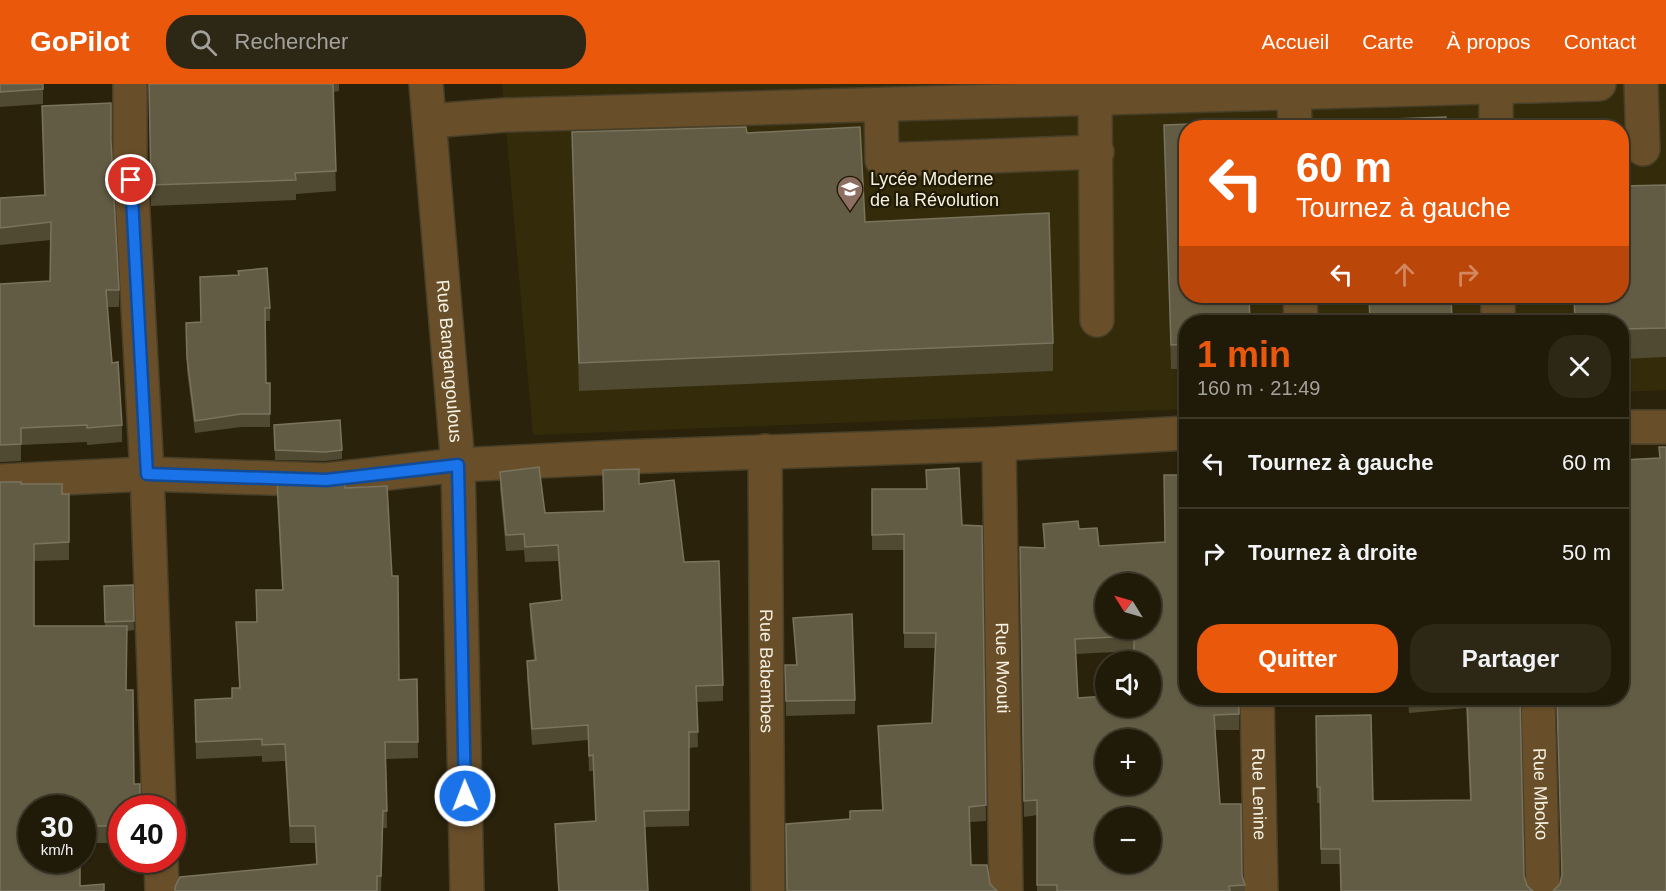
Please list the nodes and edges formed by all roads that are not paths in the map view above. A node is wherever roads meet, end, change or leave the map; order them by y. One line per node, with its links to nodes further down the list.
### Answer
1 (130, 84): 23 (street)
2 (426, 84): 13 (street, Rue Bangangoulous)
3 (1599, 84): 5 (street)
4 (1641, 84): 14 (street)
5 (1496, 86): 7 (street); 12 (street)
6 (1061, 92): 9 (street); 10 (street)
7 (1294, 93): 9 (street); 11 (street)
8 (797, 96): 10 (street); 13 (street)
9 (1095, 99): 15 (street)
10 (881, 105): 15 (street)
11 (1295, 120)
12 (1496, 120)
13 (430, 121): 22 (street, Rue Bangangoulous)
14 (1644, 149)
15 (1097, 152): 16 (street)
16 (1097, 320)
17 (1629, 427): 18 (street)
18 (1666, 427)
19 (1179, 433): 20 (street)
20 (999, 444): 21 (street); 32 (street, Rue Mvouti)
21 (765, 451): 22 (street); 31 (street, Rue Babembes)
22 (458, 465): 23 (street); 30 (street, Rue Bangangoulous)
23 (147, 474): 24 (street); 27 (street)
24 (0, 481)
25 (1257, 705): 33 (street, Rue Lenine)
26 (1538, 705): 34 (street, Rue Mboko)
27 (159, 795)
28 (161, 873): 29 (street)
29 (162, 891)
30 (467, 891)
31 (768, 891)
32 (1006, 891)
33 (1261, 891)
34 (1543, 891)

